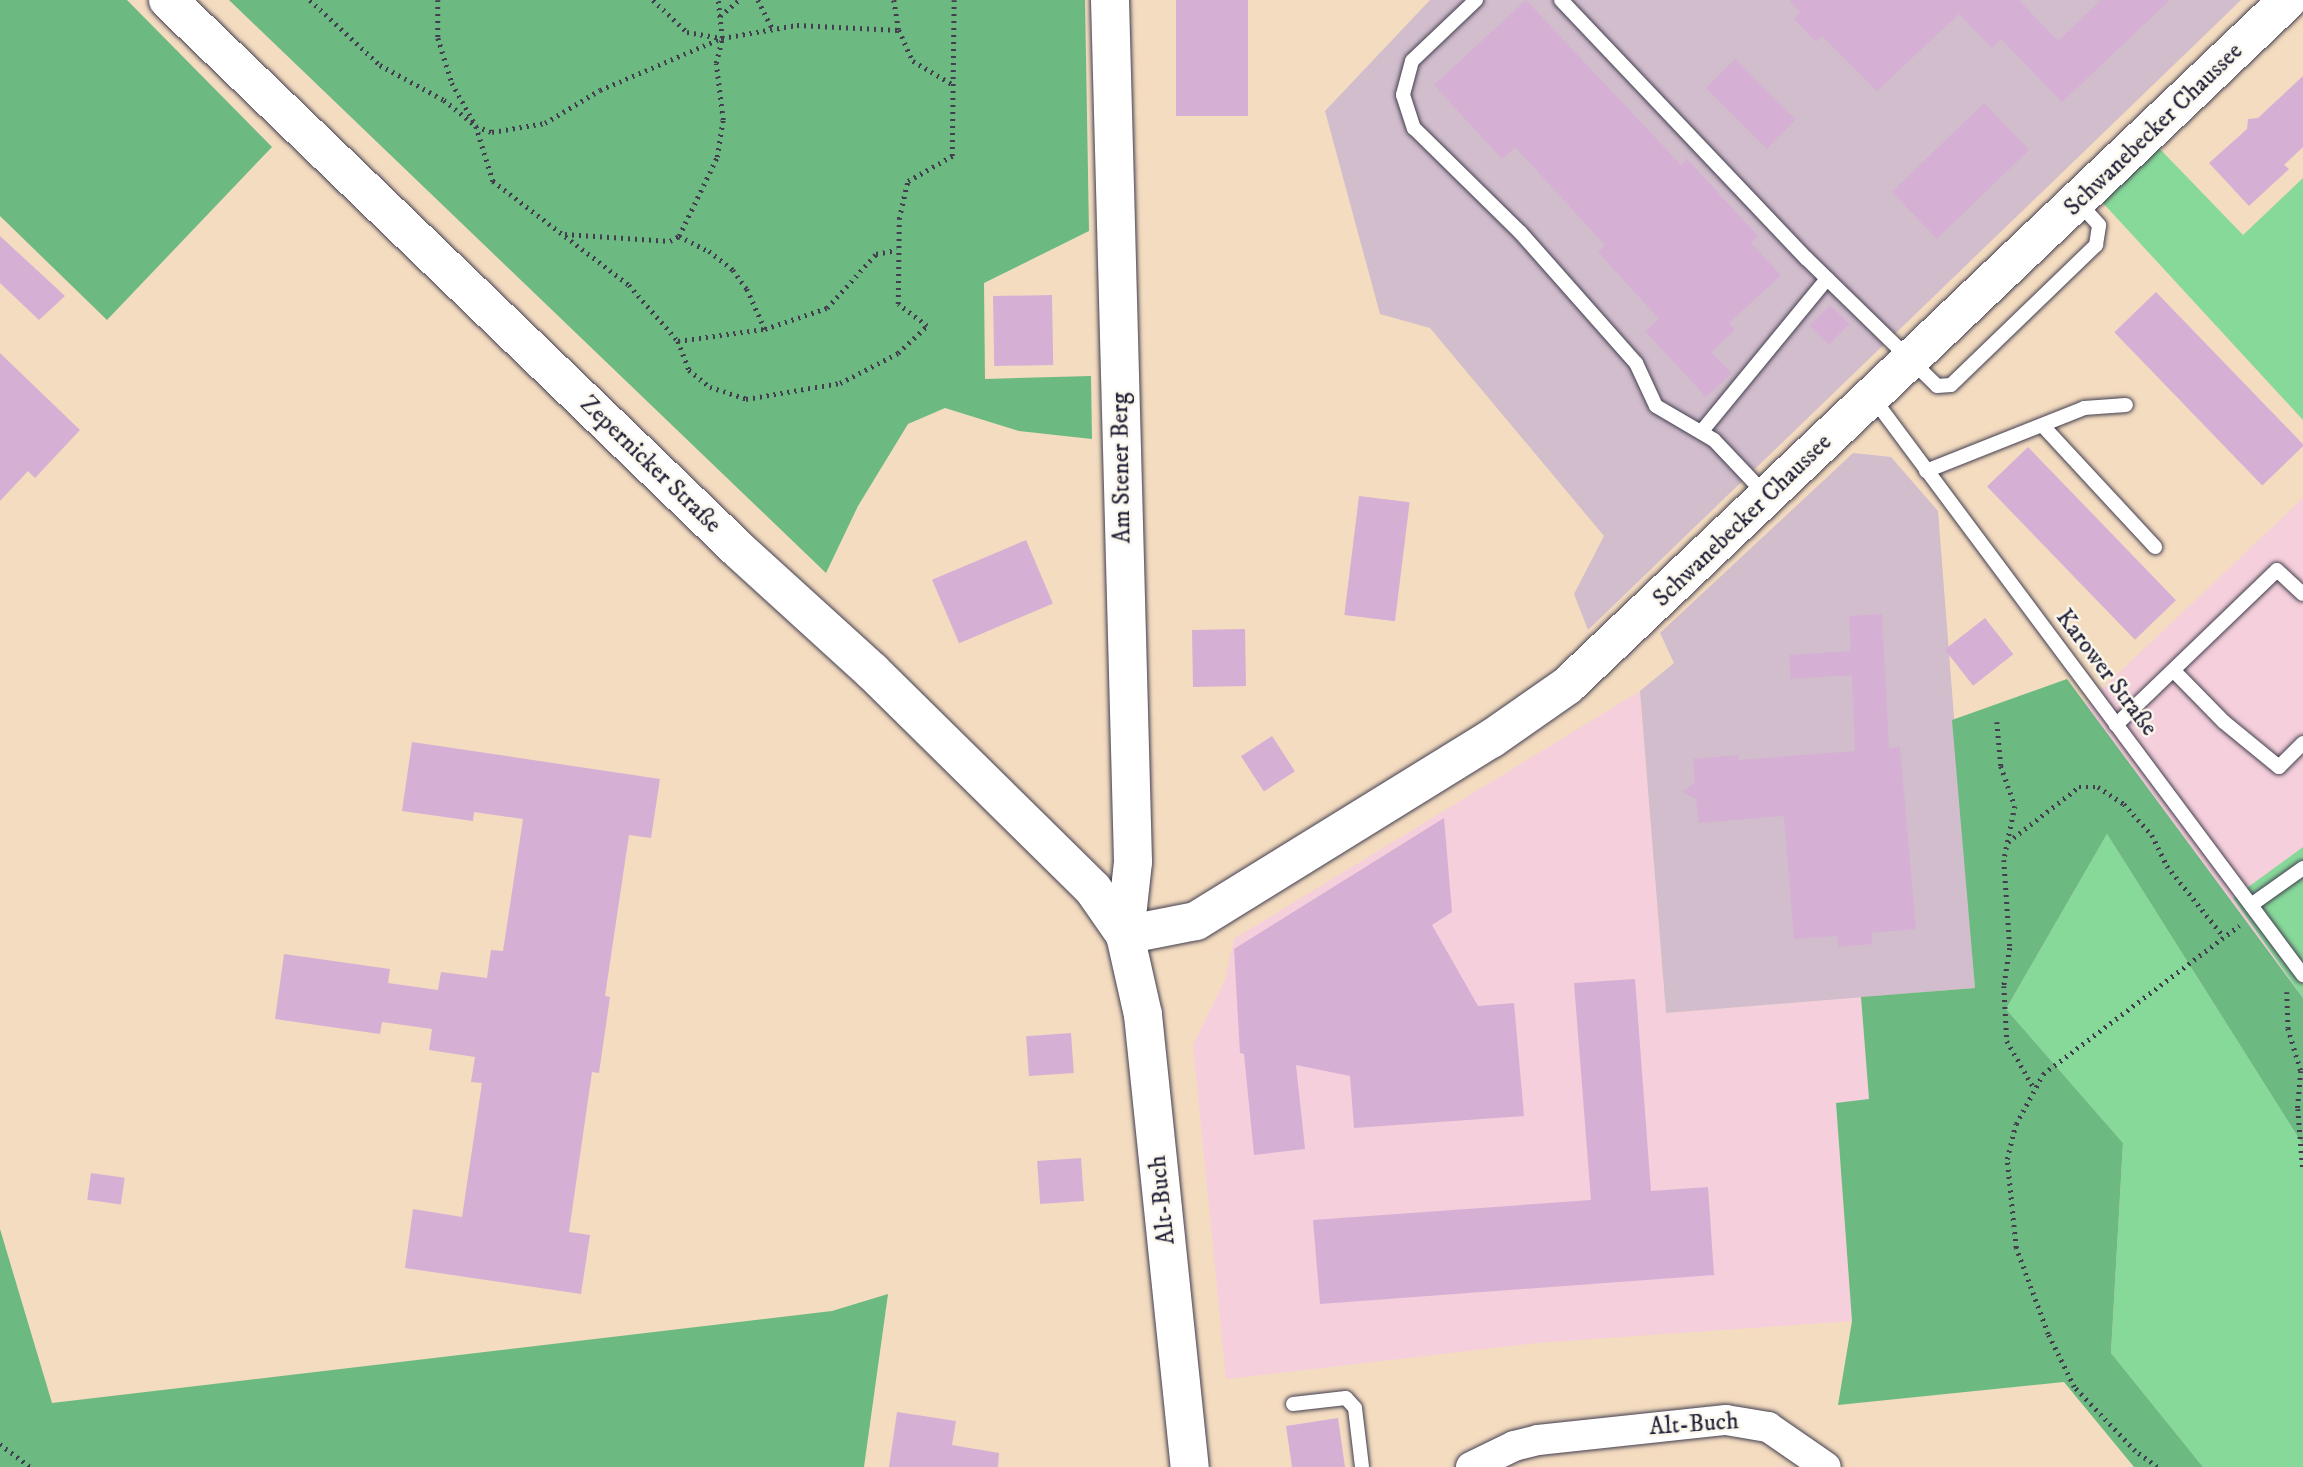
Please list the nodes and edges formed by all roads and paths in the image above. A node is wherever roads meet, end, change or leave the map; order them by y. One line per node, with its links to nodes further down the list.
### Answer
1 (168, 0): 42 (main road, Zepernicker Straße)
2 (310, 0): 19 (path)
3 (439, 0): 19 (path)
4 (653, 0): 17 (path)
5 (718, 0): 14 (path)
6 (739, 0): 14 (path)
7 (758, 0): 15 (path)
8 (894, 0): 16 (path)
9 (954, 0): 18 (path)
10 (1111, 0): 42 (main road, Am Stener Berg)
11 (1476, 0): 30 (lane)
12 (1562, 0): 23 (lane)
13 (2288, 0): 26 (main road, Schwanebecker Chaussee)
14 (720, 16): 17 (path)
15 (773, 29): 16 (path); 17 (path)
16 (899, 30): 18 (path)
17 (722, 38): 19 (path); 21 (path)
18 (952, 84): 22 (path)
19 (476, 126): 20 (path)
20 (563, 234): 21 (path); 25 (path)
21 (679, 236): 24 (path)
22 (897, 250): 24 (path); 25 (path)
23 (1827, 279): 26 (lane); 30 (lane)
24 (765, 329): 25 (path)
25 (678, 341)
26 (1910, 362): 27 (main road, Schwanebecker Chaussee)
27 (1872, 397): 31 (lane, Karower Straße); 32 (main road, Schwanebecker Chaussee)
28 (2126, 405): 29 (lane)
29 (2043, 426): 31 (lane); 33 (lane)
30 (1702, 431): 32 (lane)
31 (1926, 471): 37 (lane, Karower Straße)
32 (1768, 497): 42 (main road, Schwanebecker Chaussee)
33 (2155, 547)
34 (2303, 593): 35 (lane)
35 (2174, 671): 37 (lane); 38 (lane)
36 (1997, 722): 39 (path)
37 (2116, 725): 41 (lane, Karower Straße)
38 (2303, 743)
39 (2008, 842): 43 (path); 45 (path)
40 (2303, 868): 41 (lane)
41 (2254, 909): 43 (path); 44 (lane, Karower Straße)
42 (1125, 935): 50 (main road, Alt-Buch)
43 (2224, 937): 45 (path)
44 (2302, 973): 46 (path)
45 (2034, 1088): 54 (path)
46 (2303, 1171)
47 (1293, 1404): 51 (lane)
48 (0, 1444): 49 (path)
49 (31, 1467)
50 (1190, 1467)
51 (1362, 1467)
52 (1471, 1467): 53 (street, Alt-Buch)
53 (1826, 1467)
54 (2157, 1467)

